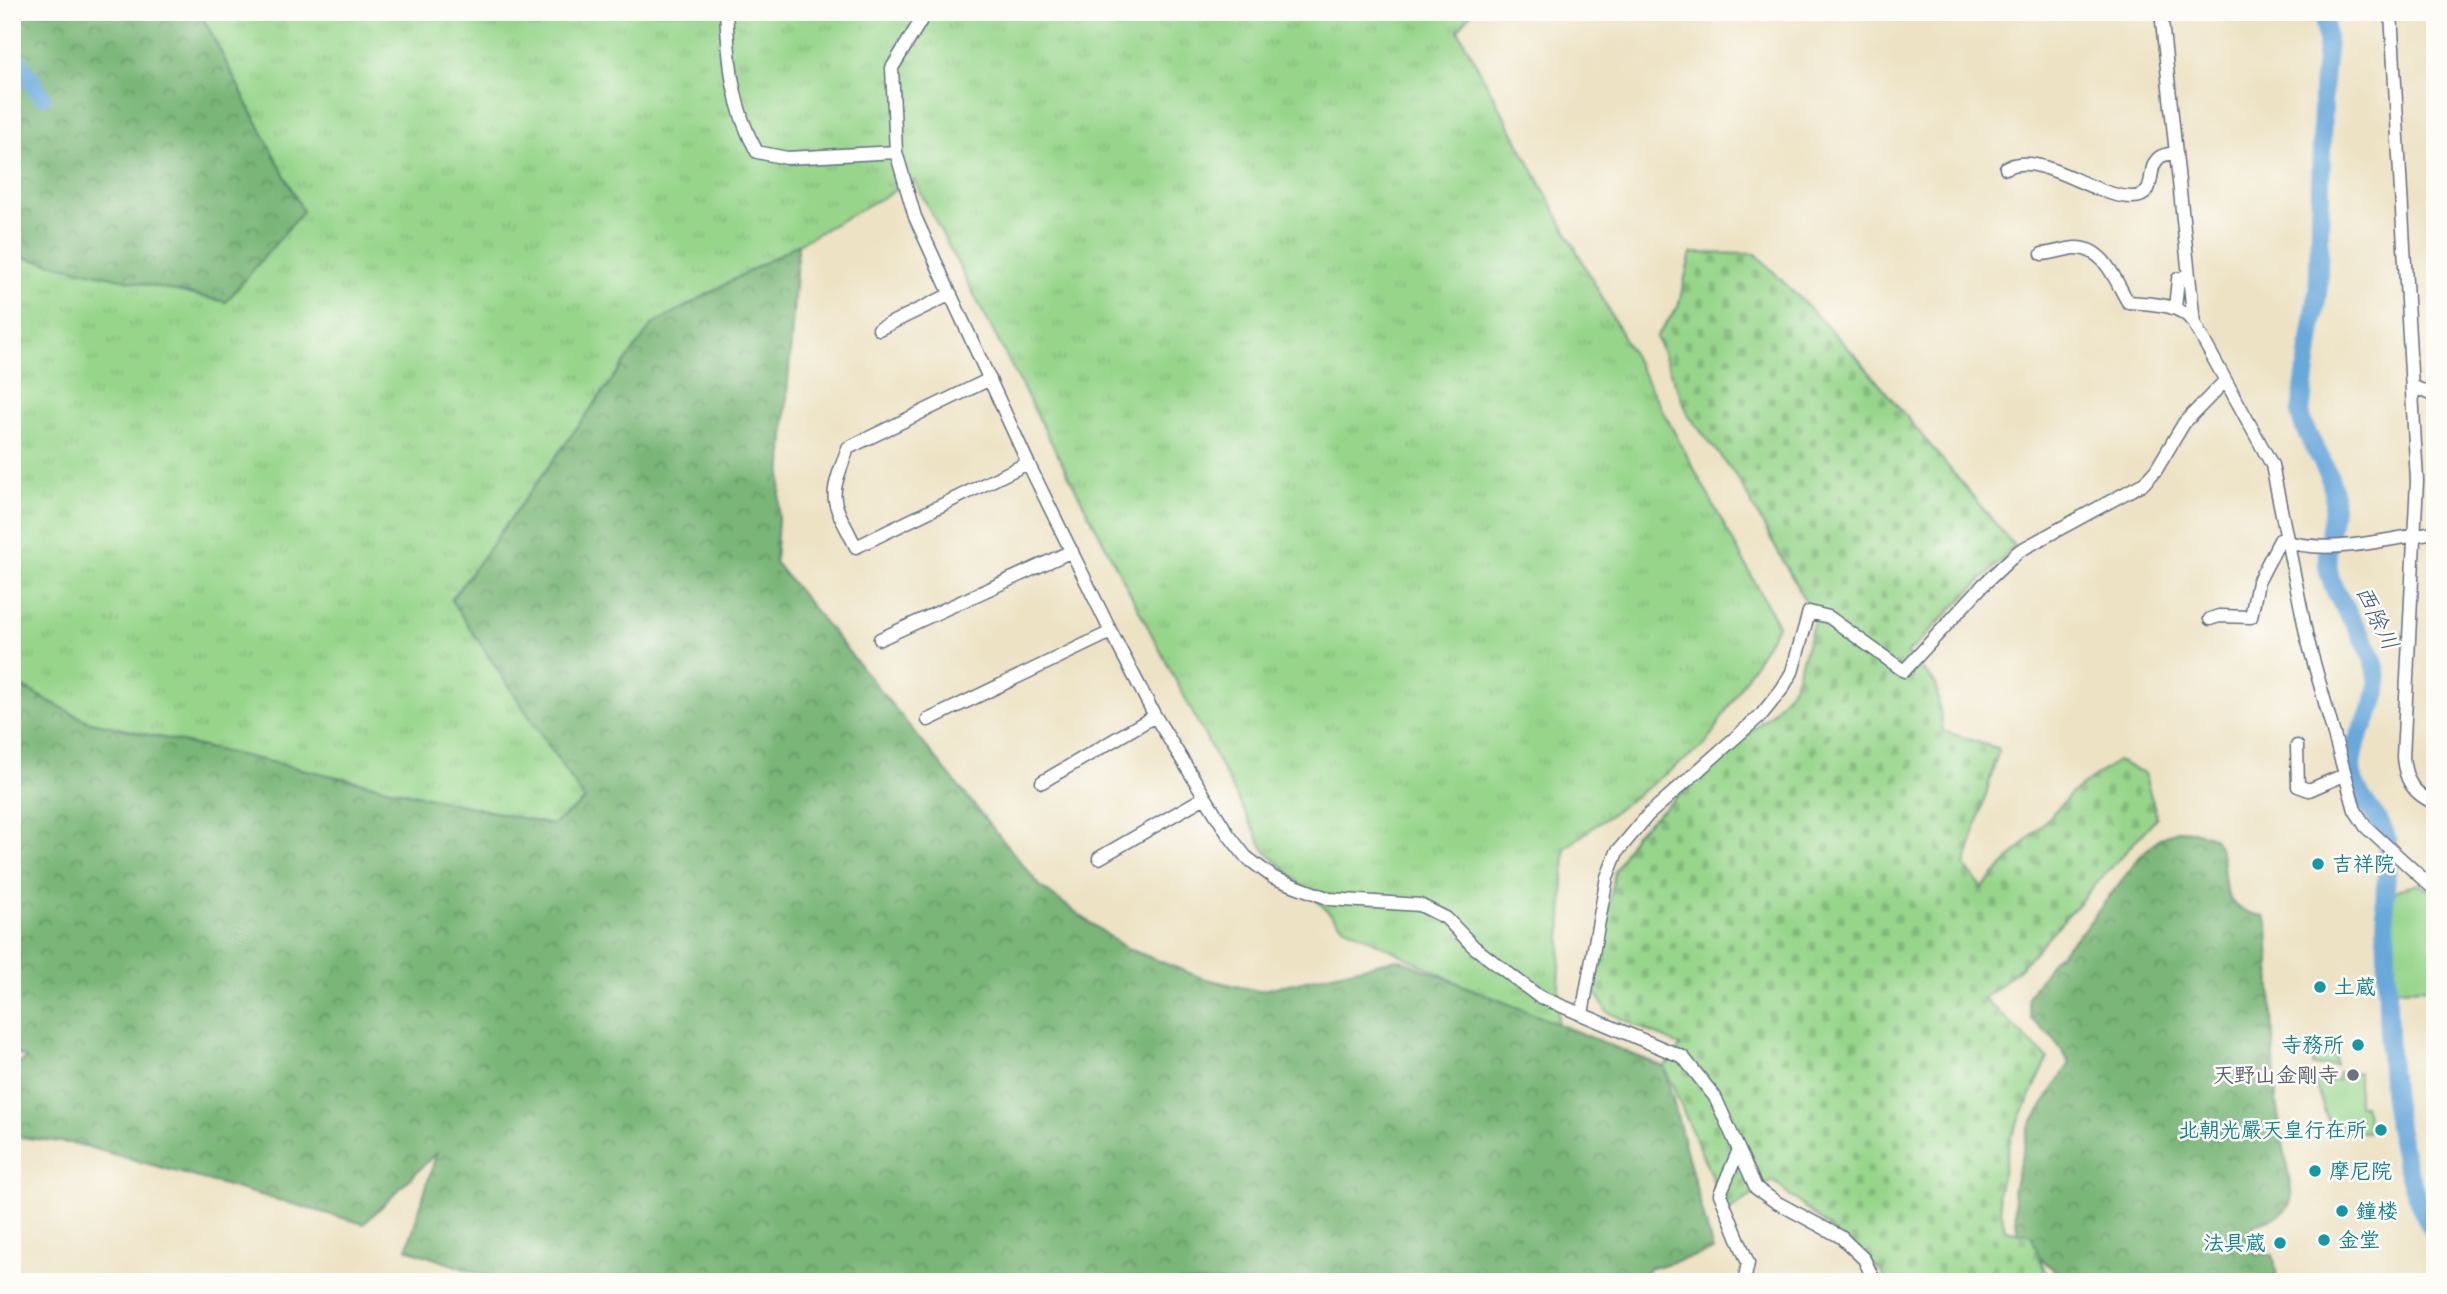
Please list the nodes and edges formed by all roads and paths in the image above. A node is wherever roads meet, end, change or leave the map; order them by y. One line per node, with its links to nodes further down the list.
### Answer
1 (726, 12): 5 (street)
2 (926, 12): 5 (street)
3 (2161, 12): 6 (street)
4 (2390, 12): 16 (street)
5 (896, 152): 10 (street)
6 (2176, 153): 7 (street); 9 (street)
7 (2006, 168)
8 (2042, 254): 11 (street)
9 (2189, 275): 11 (street); 12 (street)
10 (951, 294): 13 (street); 14 (street)
11 (2175, 308): 12 (street)
12 (2194, 323): 15 (street)
13 (879, 330)
14 (990, 379): 18 (street); 18 (street)
15 (2225, 381): 21 (street); 36 (street)
16 (2414, 387): 17 (street); 20 (street)
17 (2435, 396)
18 (1028, 463): 22 (street)
19 (2435, 532): 20 (street)
20 (2416, 535): 21 (street); 32 (street)
21 (2290, 543): 23 (street); 29 (street)
22 (1072, 551): 24 (street); 25 (street)
23 (2210, 618)
24 (1111, 632): 26 (street); 27 (street)
25 (880, 639)
26 (1155, 716): 30 (street); 31 (street)
27 (928, 720)
28 (2297, 746): 29 (street)
29 (2344, 775): 34 (street)
30 (1042, 782)
31 (1205, 797): 33 (street); 36 (street)
32 (2435, 803)
33 (1099, 858)
34 (2428, 878): 35 (street)
35 (2435, 890)
36 (1581, 1014): 37 (street)
37 (1738, 1152): 38 (street); 39 (street)
38 (1744, 1282)
39 (1875, 1282)

